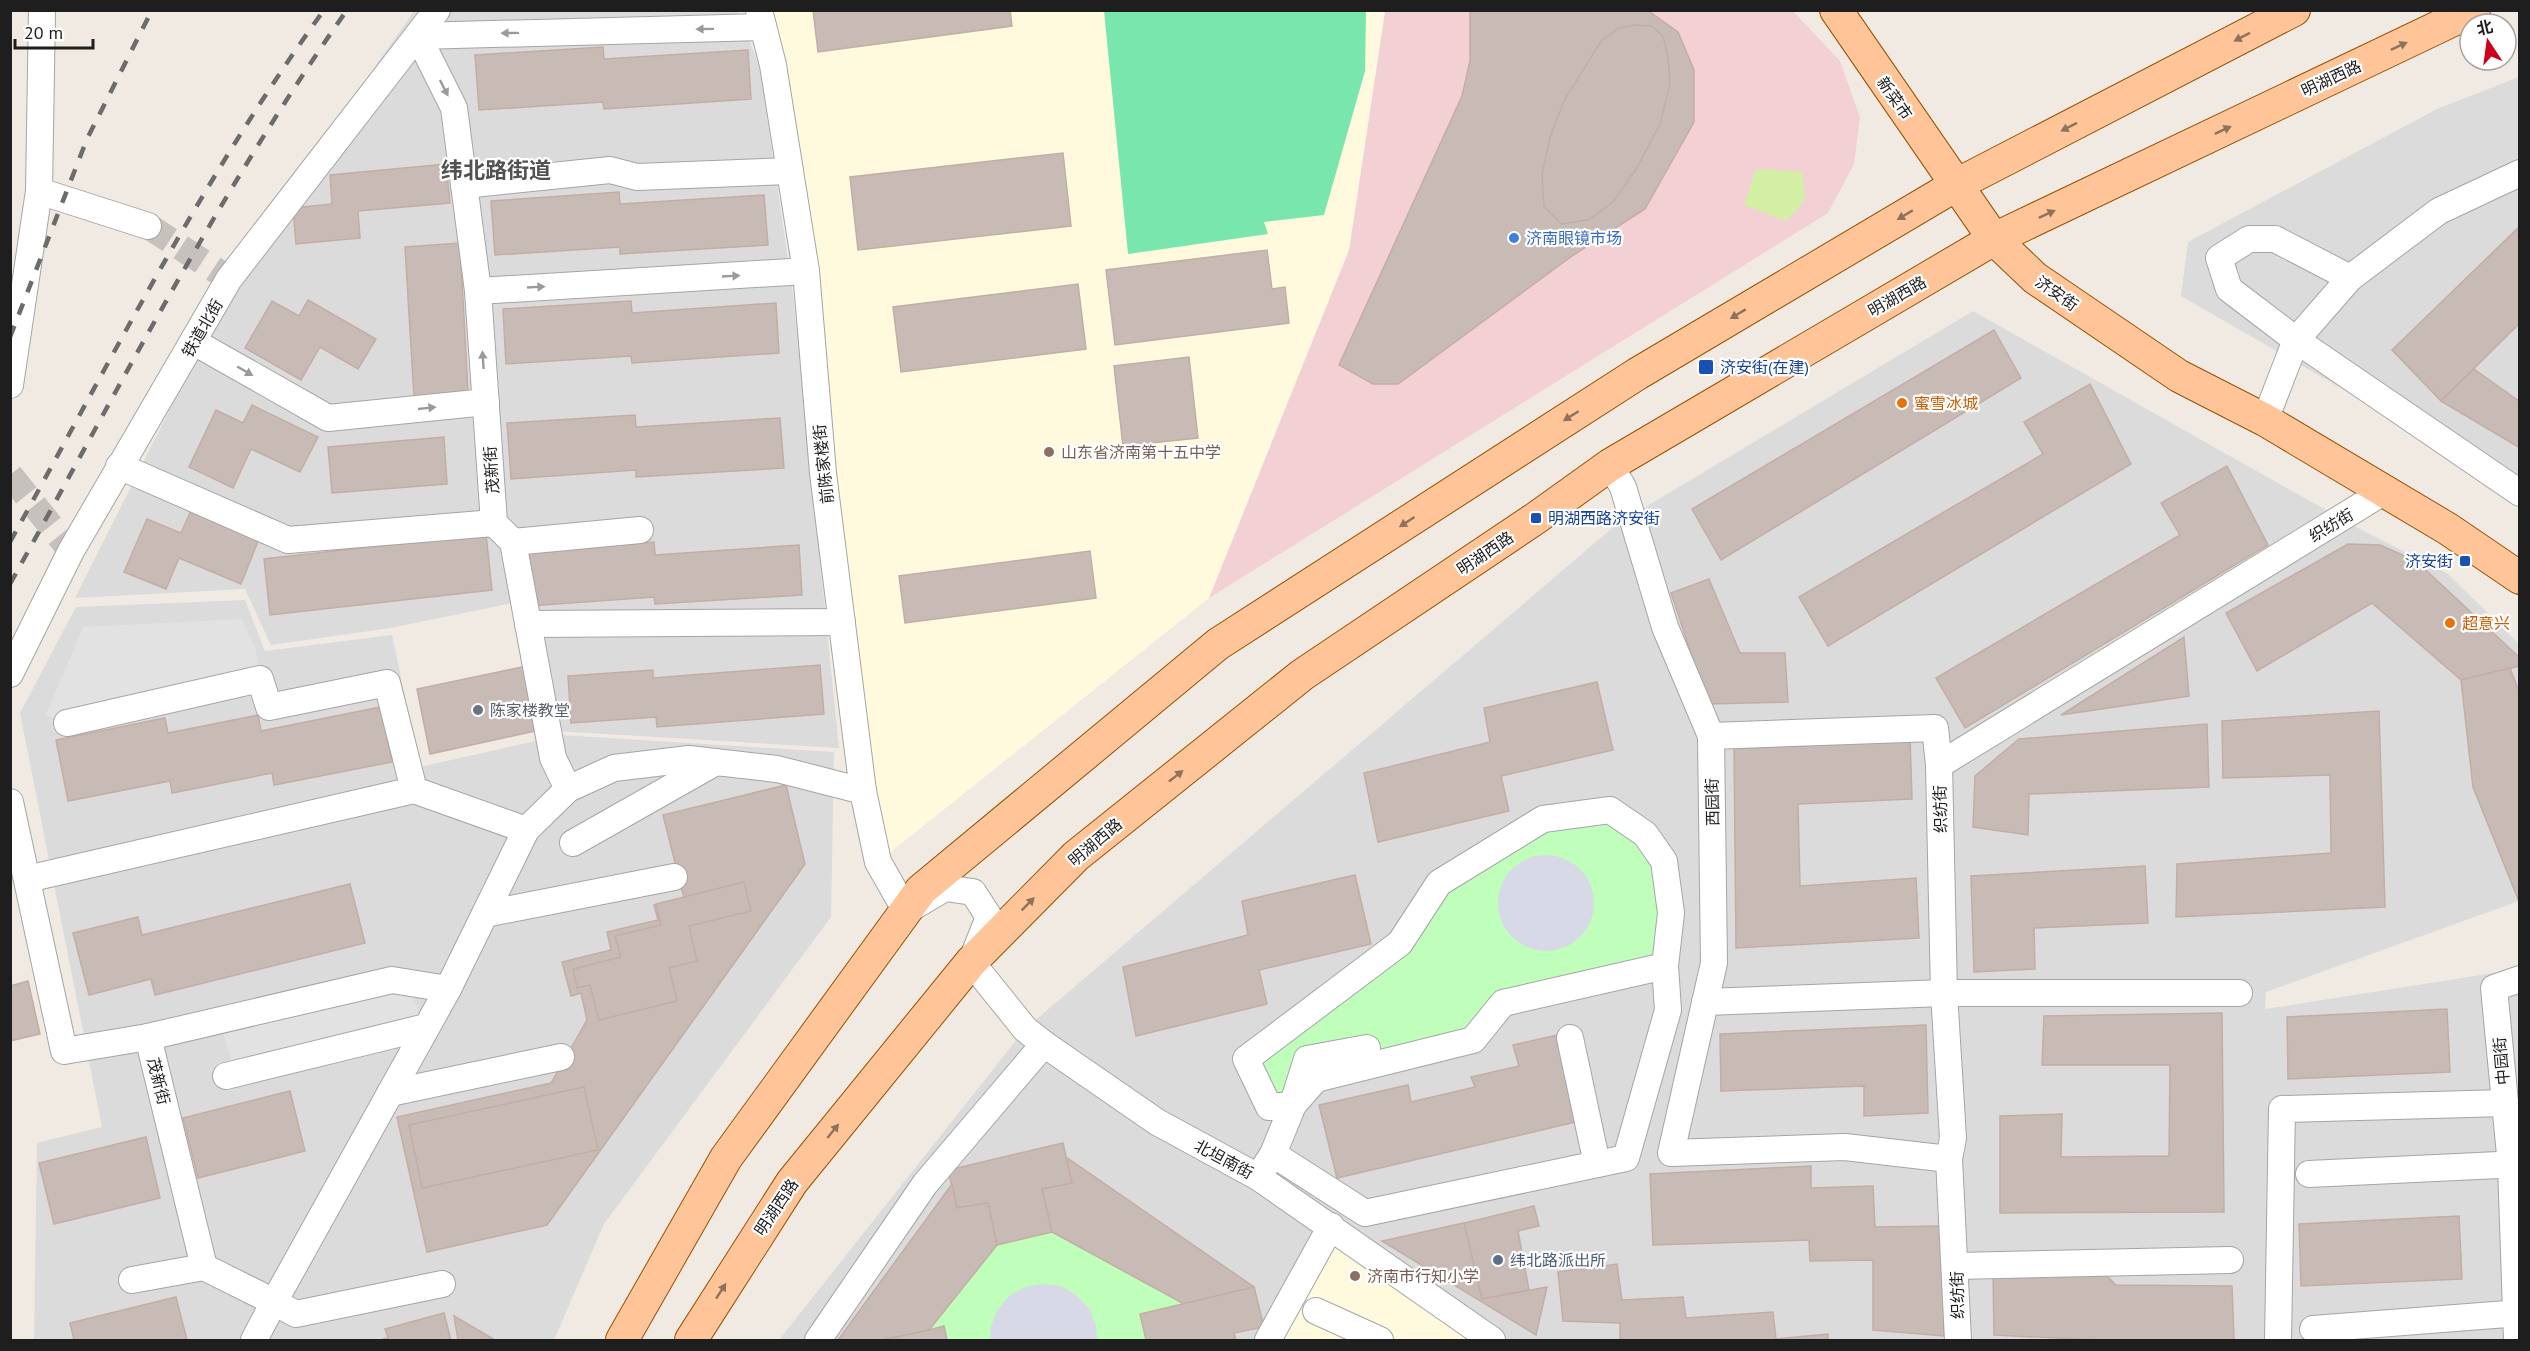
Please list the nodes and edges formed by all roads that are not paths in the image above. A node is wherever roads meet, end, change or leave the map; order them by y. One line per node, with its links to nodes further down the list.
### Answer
1 (42, 10): 12 (street)
2 (437, 10): 7 (street, 铁道北街)
3 (1836, 10): 11 (main road, 新菜市)
4 (2294, 10): 11 (main road, one-way to 11)
5 (2474, 10): 14 (main road, 明湖西路, one-way to 5)
6 (761, 19): 7 (street, one-way to 7); 8 (street, 前陈家楼街)
7 (418, 36): 10 (street, 茂新街, one-way to 10); 19 (street, 铁道北街)
8 (790, 171): 10 (street); 15 (street, 前陈家楼街)
9 (2520, 173): 16 (street)
10 (464, 185): 17 (street, 茂新街)
11 (1956, 185): 14 (main road, 济安街); 46 (main road, one-way to 46)
12 (39, 191): 13 (street); 20 (street)
13 (148, 226)
14 (1994, 239): 22 (main road, 济安街); 23 (main road, 明湖西路)
15 (806, 271): 17 (street, one-way to 15); 31 (street, 前陈家楼街)
16 (2350, 278): 18 (street); 18 (street)
17 (478, 291): 21 (street, 茂新街, one-way to 17)
18 (2296, 340): 22 (street); 26 (street)
19 (194, 342): 21 (street, one-way to 21); 24 (street, 铁道北街)
20 (10, 385)
21 (486, 402): 27 (street, 茂新街)
22 (2265, 420): 25 (main road, 济安街)
23 (1610, 465): 35 (street, 西园街); 48 (main road, 明湖西路, one-way to 23)
24 (119, 466): 27 (street); 33 (street, 铁道北街)
25 (2385, 491): 30 (main road, 济安街); 37 (street, 织纺街)
26 (2520, 493)
27 (494, 523): 29 (street)
28 (640, 530): 29 (street)
29 (513, 542): 32 (street)
30 (2516, 569)
31 (842, 622): 32 (street); 40 (street, 前陈家楼街)
32 (528, 624): 38 (street)
33 (10, 674)
34 (67, 723): 39 (street)
35 (1711, 736): 37 (street); 54 (street, 西园街)
36 (716, 762): 38 (street); 40 (street); 43 (street)
37 (1939, 765): 52 (street, 织纺街)
38 (568, 789): 42 (street)
39 (414, 790): 42 (street); 45 (street)
40 (863, 791): 46 (street, 前陈家楼街)
41 (10, 802): 45 (street, 茂新街)
42 (526, 830): 47 (street)
43 (573, 843)
44 (674, 877): 47 (street)
45 (27, 879): 56 (street, 茂新街)
46 (906, 911): 48 (street); 83 (main road)
47 (485, 914): 51 (street)
48 (971, 962): 58 (street, 北坦南街); 84 (main road, 明湖西路, one-way to 48)
49 (1665, 966): 64 (street); 64 (street); 67 (street)
50 (2520, 979): 63 (street, 中园街)
51 (448, 989): 55 (street); 56 (street)
52 (1944, 993): 53 (street); 54 (street); 66 (street, 织纺街)
53 (2239, 993)
54 (1705, 1002): 66 (street, 西园街)
55 (426, 1028): 61 (street); 62 (street)
56 (148, 1037): 74 (street, 茂新街)
57 (1570, 1038): 67 (street)
58 (1044, 1044): 70 (street, 北坦南街); 85 (street)
59 (1367, 1047): 64 (street)
60 (561, 1057): 62 (street)
61 (226, 1076)
62 (390, 1093): 77 (street)
63 (2505, 1103): 68 (street, 中园街); 89 (street)
64 (1293, 1105): 65 (street)
65 (1273, 1154): 67 (street); 70 (street)
66 (1949, 1159): 73 (street, 织纺街)
67 (1597, 1164)
68 (2515, 1164): 69 (street); 79 (street, 中园街)
69 (2309, 1174)
70 (1258, 1177): 71 (street, 北坦南街)
71 (1331, 1226): 81 (street, 北坦南街); 86 (street)
72 (2230, 1260): 73 (street)
73 (1956, 1266): 88 (street, 织纺街)
74 (204, 1267): 75 (street); 77 (street)
75 (132, 1280)
76 (442, 1284): 77 (street)
77 (274, 1302): 82 (street)
78 (1316, 1311): 87 (street)
79 (2517, 1313): 80 (street); 90 (street, 中园街)
80 (2313, 1329)
81 (1478, 1336)
82 (254, 1341)
83 (622, 1341)
84 (691, 1341)
85 (818, 1341)
86 (1268, 1341)
87 (1380, 1341)
88 (1958, 1341)
89 (2278, 1341)
90 (2517, 1341)

